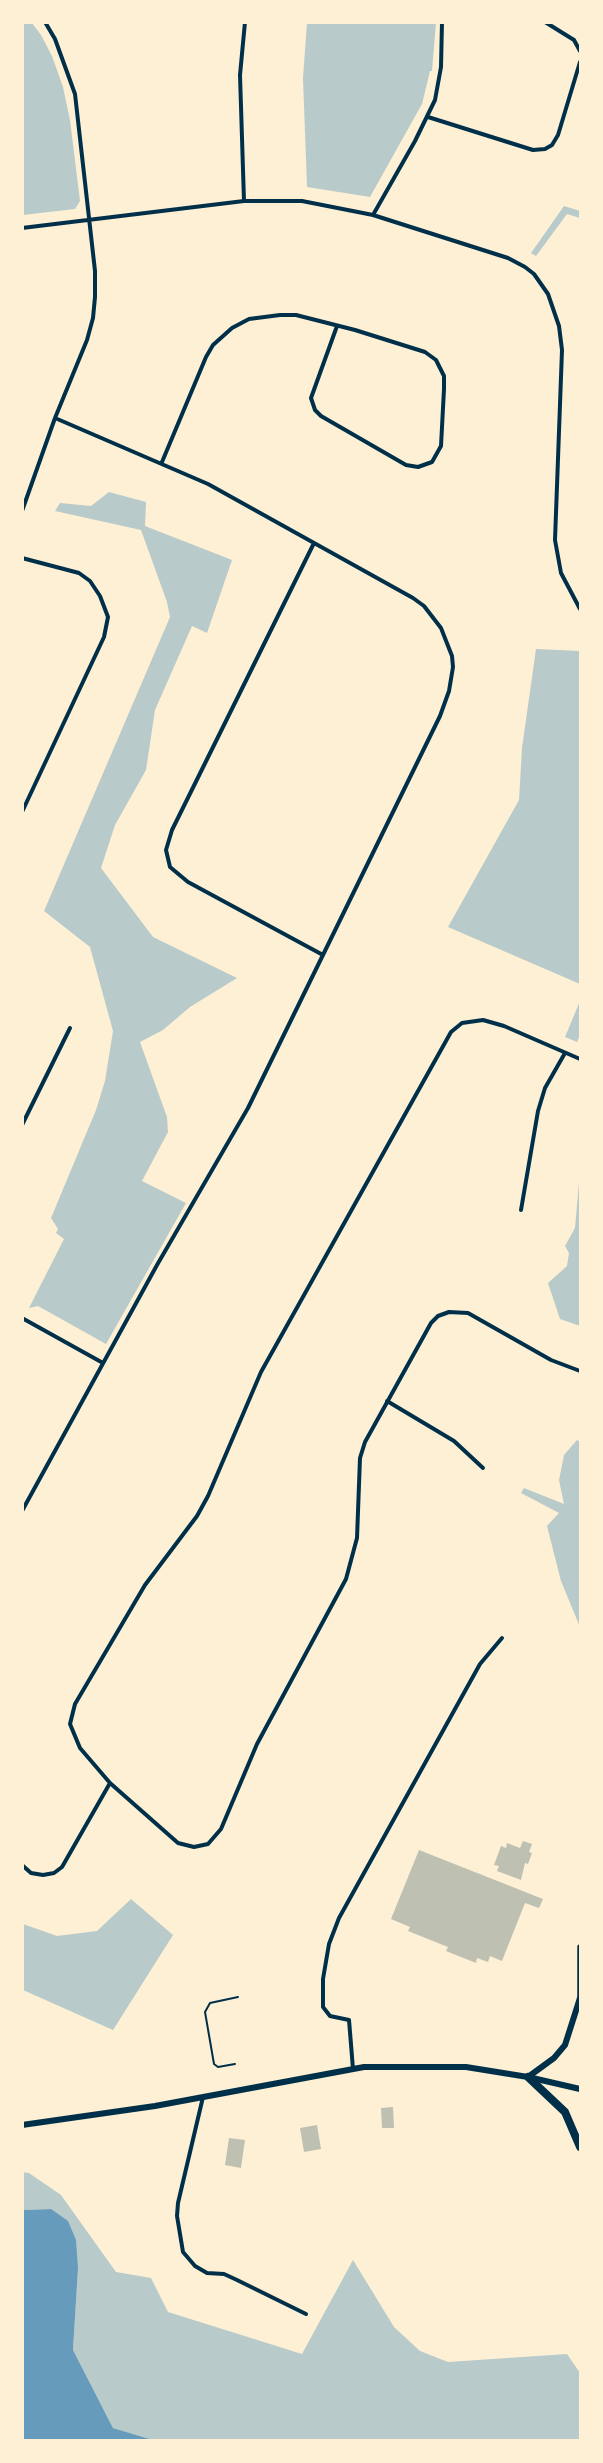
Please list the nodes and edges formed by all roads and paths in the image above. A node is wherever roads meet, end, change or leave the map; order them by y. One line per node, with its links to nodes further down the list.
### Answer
1 (45, 22): 10 (street)
2 (245, 22): 8 (street)
3 (442, 22): 7 (street)
4 (545, 22): 5 (street)
5 (580, 51)
6 (580, 62): 7 (street)
7 (428, 117): 9 (street)
8 (244, 201): 9 (street); 10 (street)
9 (373, 215): 18 (street)
10 (89, 220): 11 (street); 13 (street)
11 (22, 228)
12 (336, 326): 12 (street); 14 (street)
13 (55, 418): 14 (street); 15 (street)
14 (162, 462): 16 (street)
15 (22, 512)
16 (314, 543): 20 (street); 20 (street)
17 (22, 558): 19 (street)
18 (580, 609)
19 (22, 812)
20 (323, 955): 27 (street)
21 (70, 1028): 24 (street)
22 (565, 1053): 23 (street); 25 (street); 33 (street)
23 (580, 1059)
24 (22, 1125)
25 (521, 1210)
26 (22, 1318): 27 (street)
27 (103, 1363): 31 (street)
28 (580, 1371): 29 (street)
29 (387, 1401): 30 (street); 33 (street)
30 (483, 1468)
31 (22, 1511)
32 (502, 1638): 40 (street)
33 (110, 1783): 34 (street)
34 (22, 1865)
35 (580, 1947): 37 (main road)
36 (238, 1997): 39 (lane)
37 (580, 1999): 38 (main road); 41 (main road)
38 (580, 2008)
39 (235, 2064)
40 (353, 2069): 41 (main road); 43 (main road)
41 (528, 2077): 42 (main road); 45 (highway)
42 (580, 2089)
43 (203, 2097): 44 (main road); 46 (street)
44 (22, 2126)
45 (580, 2148)
46 (306, 2314)

